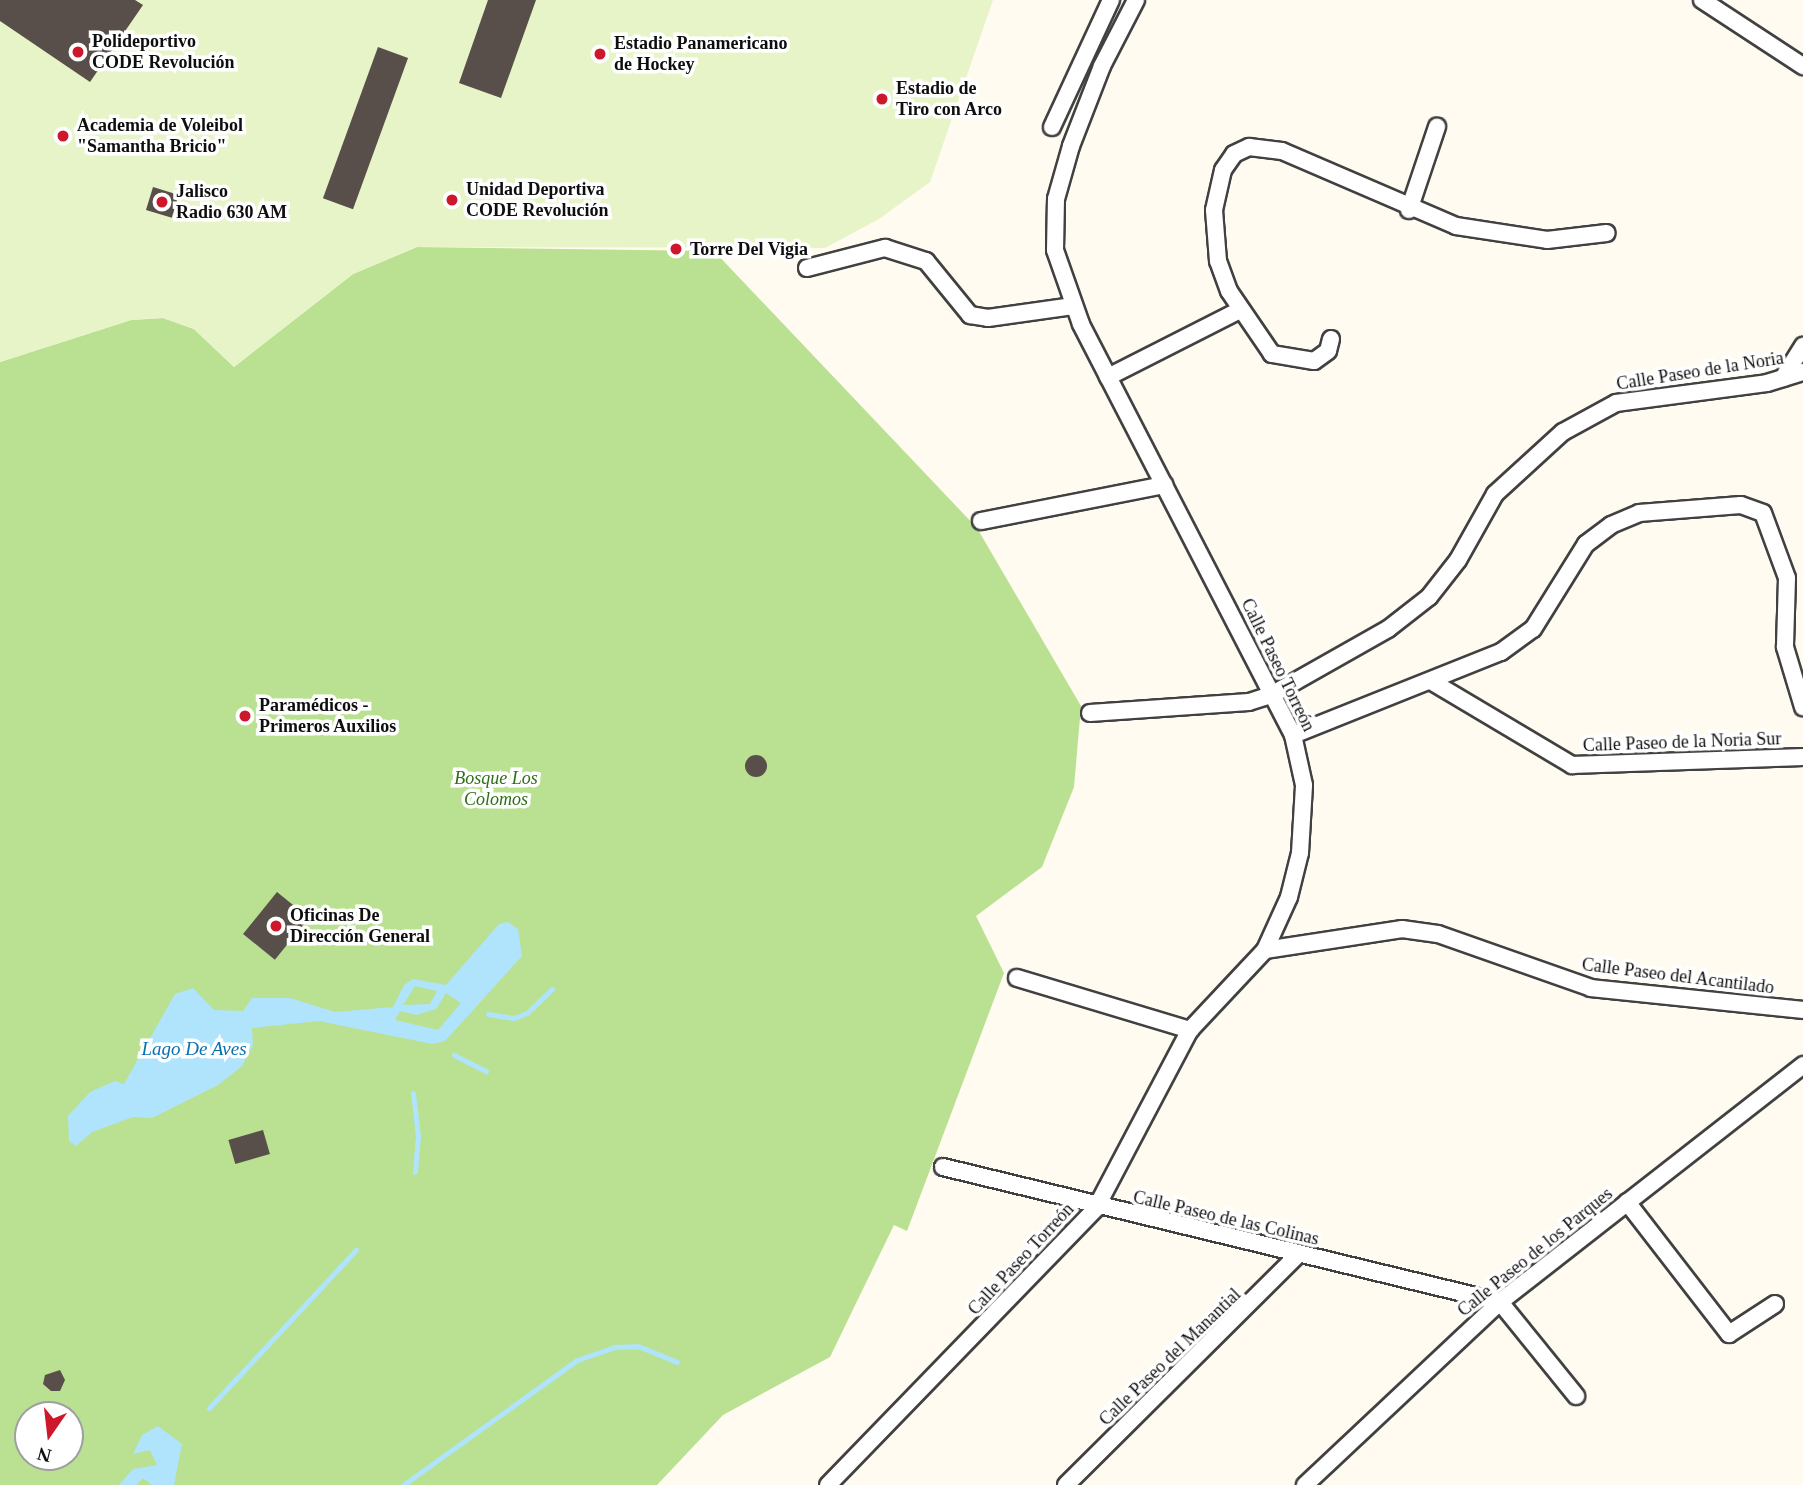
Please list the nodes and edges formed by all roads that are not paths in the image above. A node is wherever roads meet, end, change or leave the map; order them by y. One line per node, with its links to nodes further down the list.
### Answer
1 (1111, 0): 5 (street)
2 (1136, 0): 10 (street, Calle Paseo Torreón)
3 (1702, 0): 4 (street)
4 (1803, 66)
5 (1052, 127)
6 (1437, 127): 7 (street)
7 (1415, 212): 8 (street); 11 (street)
8 (1607, 233)
9 (807, 268): 10 (street)
10 (1073, 306): 15 (street, Calle Paseo Torreón)
11 (1240, 310): 12 (street); 15 (street)
12 (1331, 339)
13 (1803, 346): 16 (street)
14 (1803, 372): 16 (street, Calle Paseo de la Noria)
15 (1108, 377): 17 (street, Calle Paseo Torreón)
16 (1783, 378): 20 (street, Calle Paseo de la Noria)
17 (1164, 485): 18 (street); 20 (street, Calle Paseo Torreón)
18 (981, 521)
19 (1434, 683): 21 (street); 23 (street); 24 (street, Calle Paseo de la Noria Sur)
20 (1273, 694): 22 (street, Calle Paseo de la Noria); 23 (street, Calle Paseo Torreón)
21 (1803, 707)
22 (1090, 713)
23 (1293, 735): 25 (street, Calle Paseo Torreón)
24 (1803, 757)
25 (1265, 950): 27 (street, Calle Paseo del Acantilado); 28 (street, Calle Paseo Torreón)
26 (1017, 978): 28 (street)
27 (1803, 1010)
28 (1190, 1030): 32 (street, Calle Paseo Torreón)
29 (1803, 1065): 31 (street, Calle Paseo de los Parques)
30 (943, 1167): 32 (street, Calle Paseo de las Colinas)
31 (1627, 1202): 34 (street, Calle Paseo de los Parques); 35 (street)
32 (1096, 1208): 33 (street, Calle Paseo de las Colinas); 37 (street, Calle Paseo Torreón)
33 (1298, 1254): 34 (street, Calle Paseo de las Colinas); 38 (street, Calle Paseo del Manantial)
34 (1500, 1302): 36 (street); 39 (street, Calle Paseo de los Parques)
35 (1775, 1304)
36 (1576, 1395)
37 (828, 1485)
38 (1066, 1485)
39 (1305, 1485)

